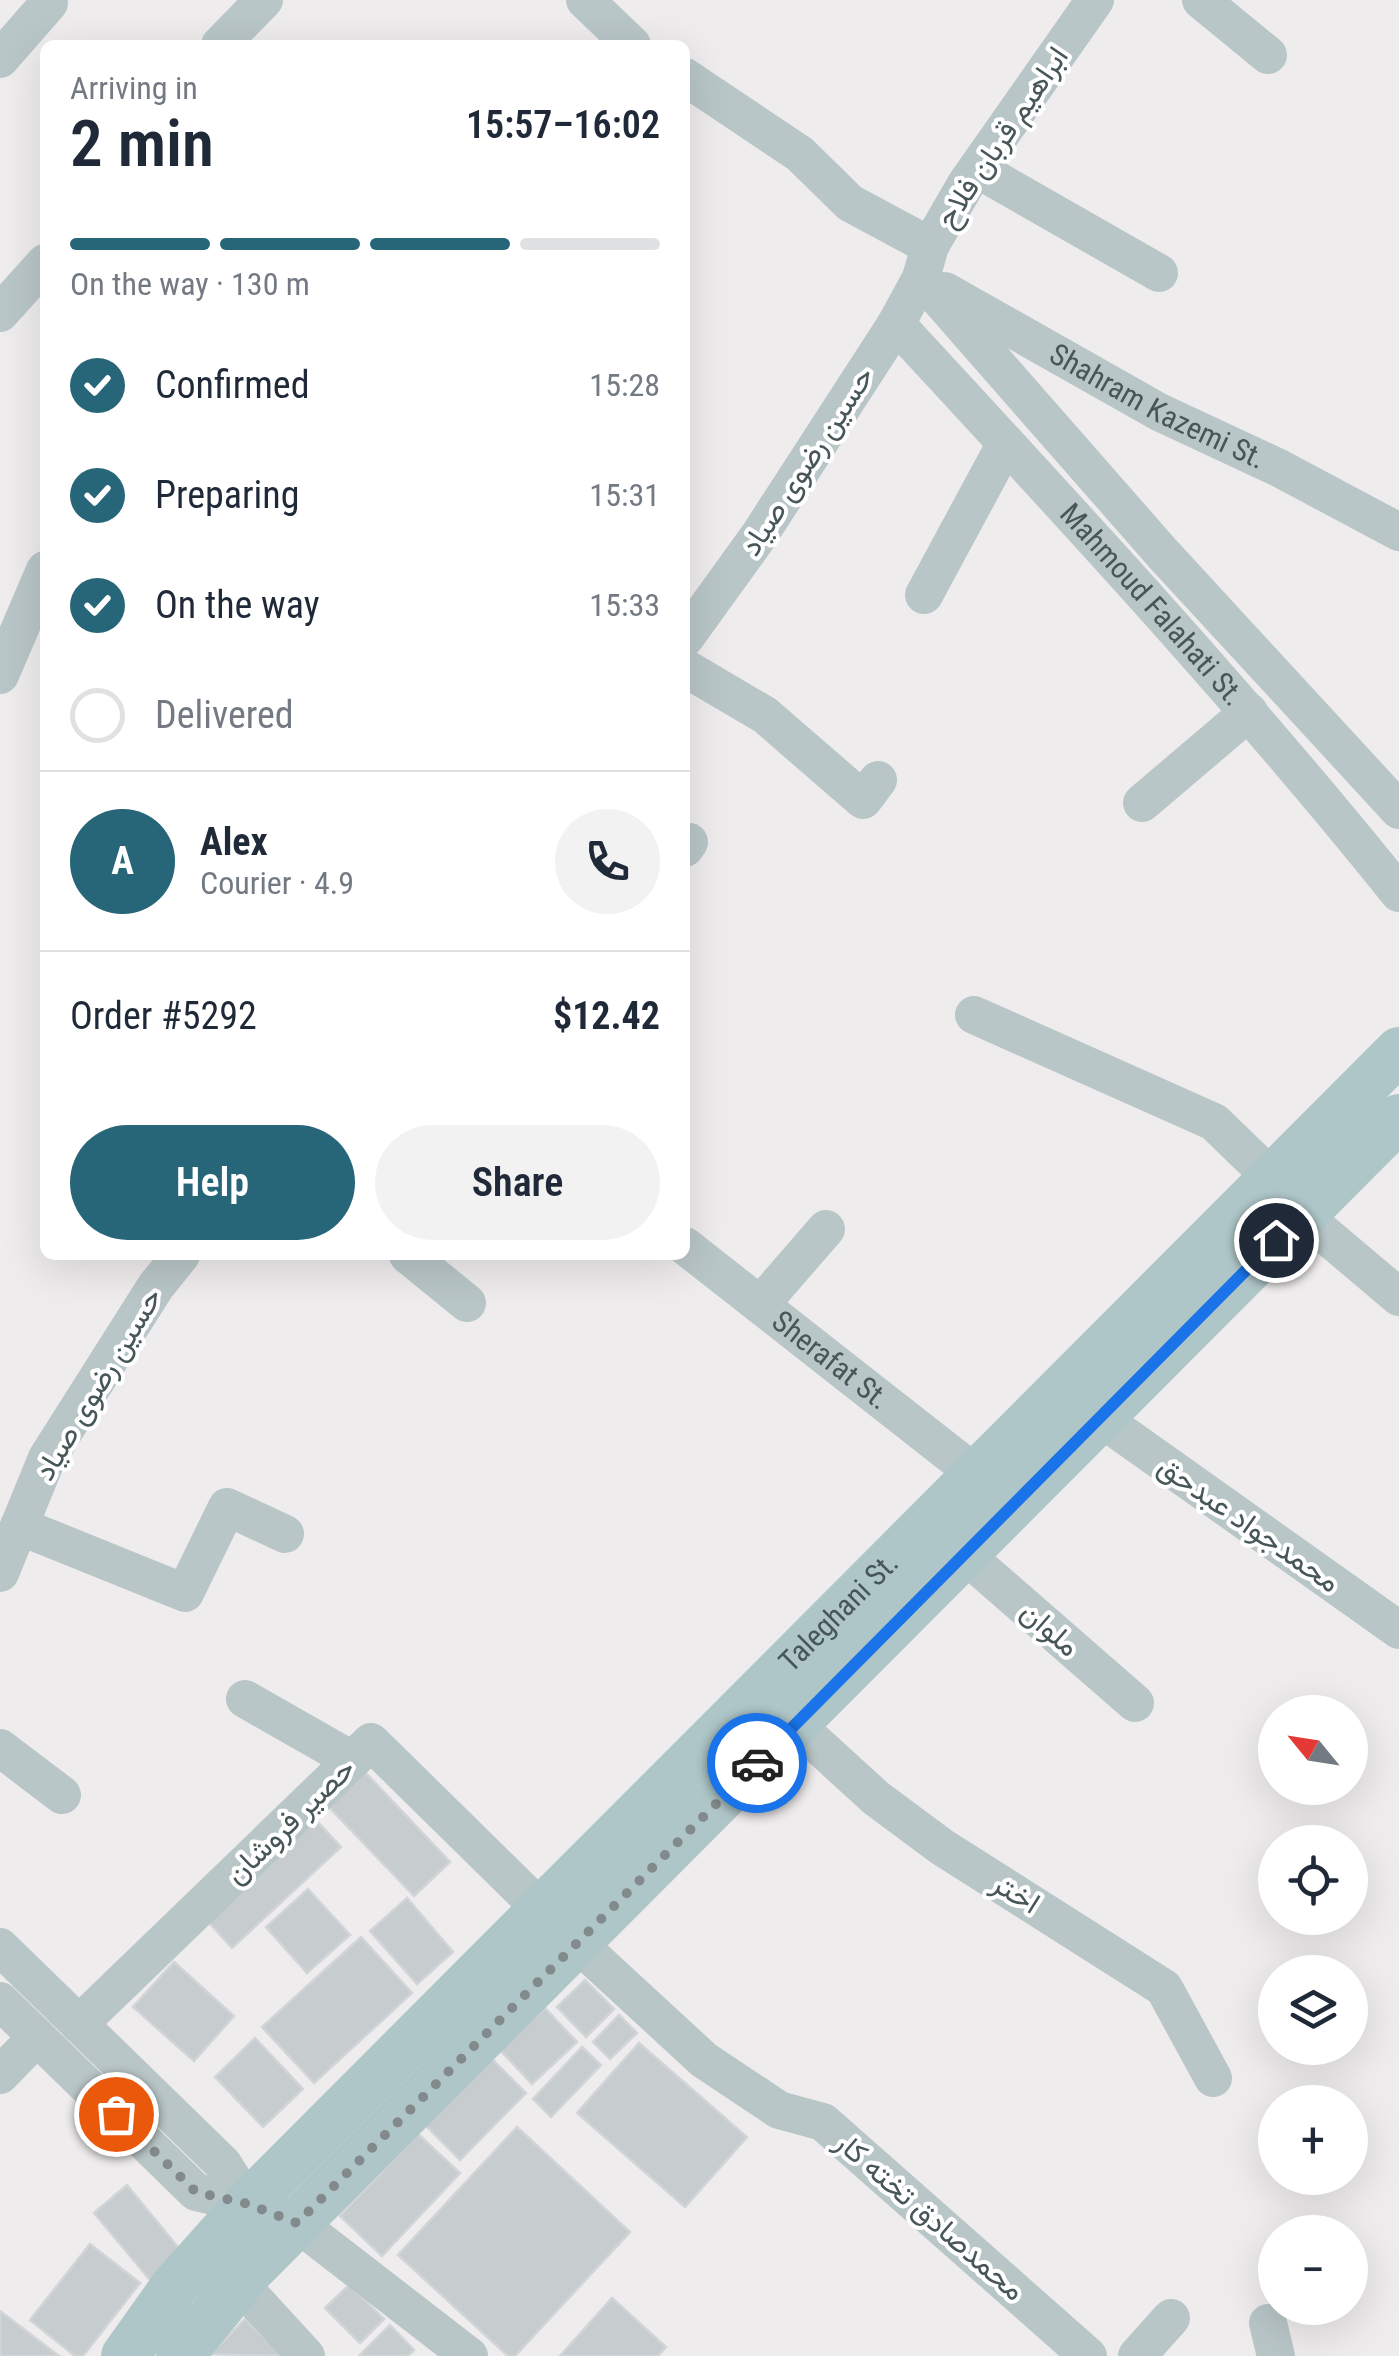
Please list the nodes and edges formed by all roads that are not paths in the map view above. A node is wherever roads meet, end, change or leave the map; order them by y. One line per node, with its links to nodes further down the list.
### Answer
1 (264, 0): 6 (street)
2 (585, 0): 7 (street)
3 (1094, 0): 11 (street, ابراهیم قربان فلاح)
4 (1201, 0): 8 (street)
5 (48, 2): 9 (street)
6 (225, 40)
7 (627, 40)
8 (1268, 56)
9 (0, 59)
10 (690, 80): 12 (street, Shahram Kazemi St.)
11 (977, 170): 12 (street, ابراهیم قربان فلاح); 14 (street)
12 (925, 262): 16 (street, حسین رضوی صیاد); 18 (street, Shahram Kazemi St.); 19 (street, Mahmoud Falahati St.)
13 (40, 268): 15 (street)
14 (1159, 273)
15 (0, 312)
16 (896, 324): 17 (street, Mahmoud Falahati St.); 23 (street, حسین رضوی صیاد)
17 (1006, 443): 20 (street, Mahmoud Falahati St.); 22 (street)
18 (1399, 532)
19 (1163, 554): 20 (street); 27 (street, Mahmoud Falahati St.)
20 (1139, 586): 26 (street, Mahmoud Falahati St.)
21 (32, 590): 25 (street)
22 (924, 595)
23 (690, 631)
24 (690, 671): 29 (street)
25 (0, 675)
26 (1250, 712): 28 (street, Mahmoud Falahati St.); 30 (street)
27 (1322, 728): 28 (street); 31 (street, Mahmoud Falahati St.)
28 (1291, 759): 32 (street, Mahmoud Falahati St.)
29 (878, 780)
30 (1142, 803)
31 (1399, 810)
32 (1399, 892)
33 (974, 1015): 36 (street)
34 (1399, 1051): 36 (main road, Taleghani St.)
35 (1399, 1118): 37 (main road, Taleghani St.)
36 (1272, 1178): 46 (main road, Taleghani St.)
37 (1302, 1215): 42 (street); 45 (main road, Taleghani St.)
38 (826, 1229): 44 (street)
39 (690, 1250): 44 (street, Sherafat St.)
40 (177, 1260): 47 (street, حسین رضوی صیاد)
41 (414, 1260): 43 (street)
42 (1399, 1297)
43 (467, 1303)
44 (760, 1306): 46 (street, Sherafat St.)
45 (1099, 1418): 49 (main road, Taleghani St.); 51 (street, محمدجواد عبدحق)
46 (976, 1475): 58 (main road, Taleghani St.)
47 (19, 1526): 48 (street); 50 (street, حسین رضوی صیاد)
48 (284, 1534)
49 (964, 1554): 53 (street, ملوان); 54 (main road, Taleghani St.)
50 (0, 1573)
51 (1399, 1630)
52 (245, 1699): 56 (street)
53 (1135, 1703)
54 (796, 1724): 59 (main road, Taleghani St.); 65 (street, اختر)
55 (0, 1748): 57 (street)
56 (352, 1760): 58 (street, حصیر فروشان); 62 (street, حصیر فروشان)
57 (62, 1795)
58 (542, 1910): 66 (main road, Taleghani St.)
59 (577, 1942): 67 (main road, Taleghani St.); 74 (street, محمدصادق تخته کار)
60 (0, 1947): 62 (street)
61 (0, 2001): 63 (street)
62 (79, 2024): 66 (street)
63 (37, 2037): 64 (street); 66 (street)
64 (0, 2075)
65 (1213, 2078)
66 (248, 2204): 67 (street); 70 (main road, Taleghani St.)
67 (297, 2223): 68 (main road, Taleghani St.); 73 (street)
68 (238, 2282): 71 (main road, Taleghani St.); 72 (street)
69 (1171, 2318): 75 (street)
70 (125, 2356)
71 (180, 2356)
72 (306, 2356)
73 (469, 2356)
74 (1088, 2356)
75 (1138, 2356)

